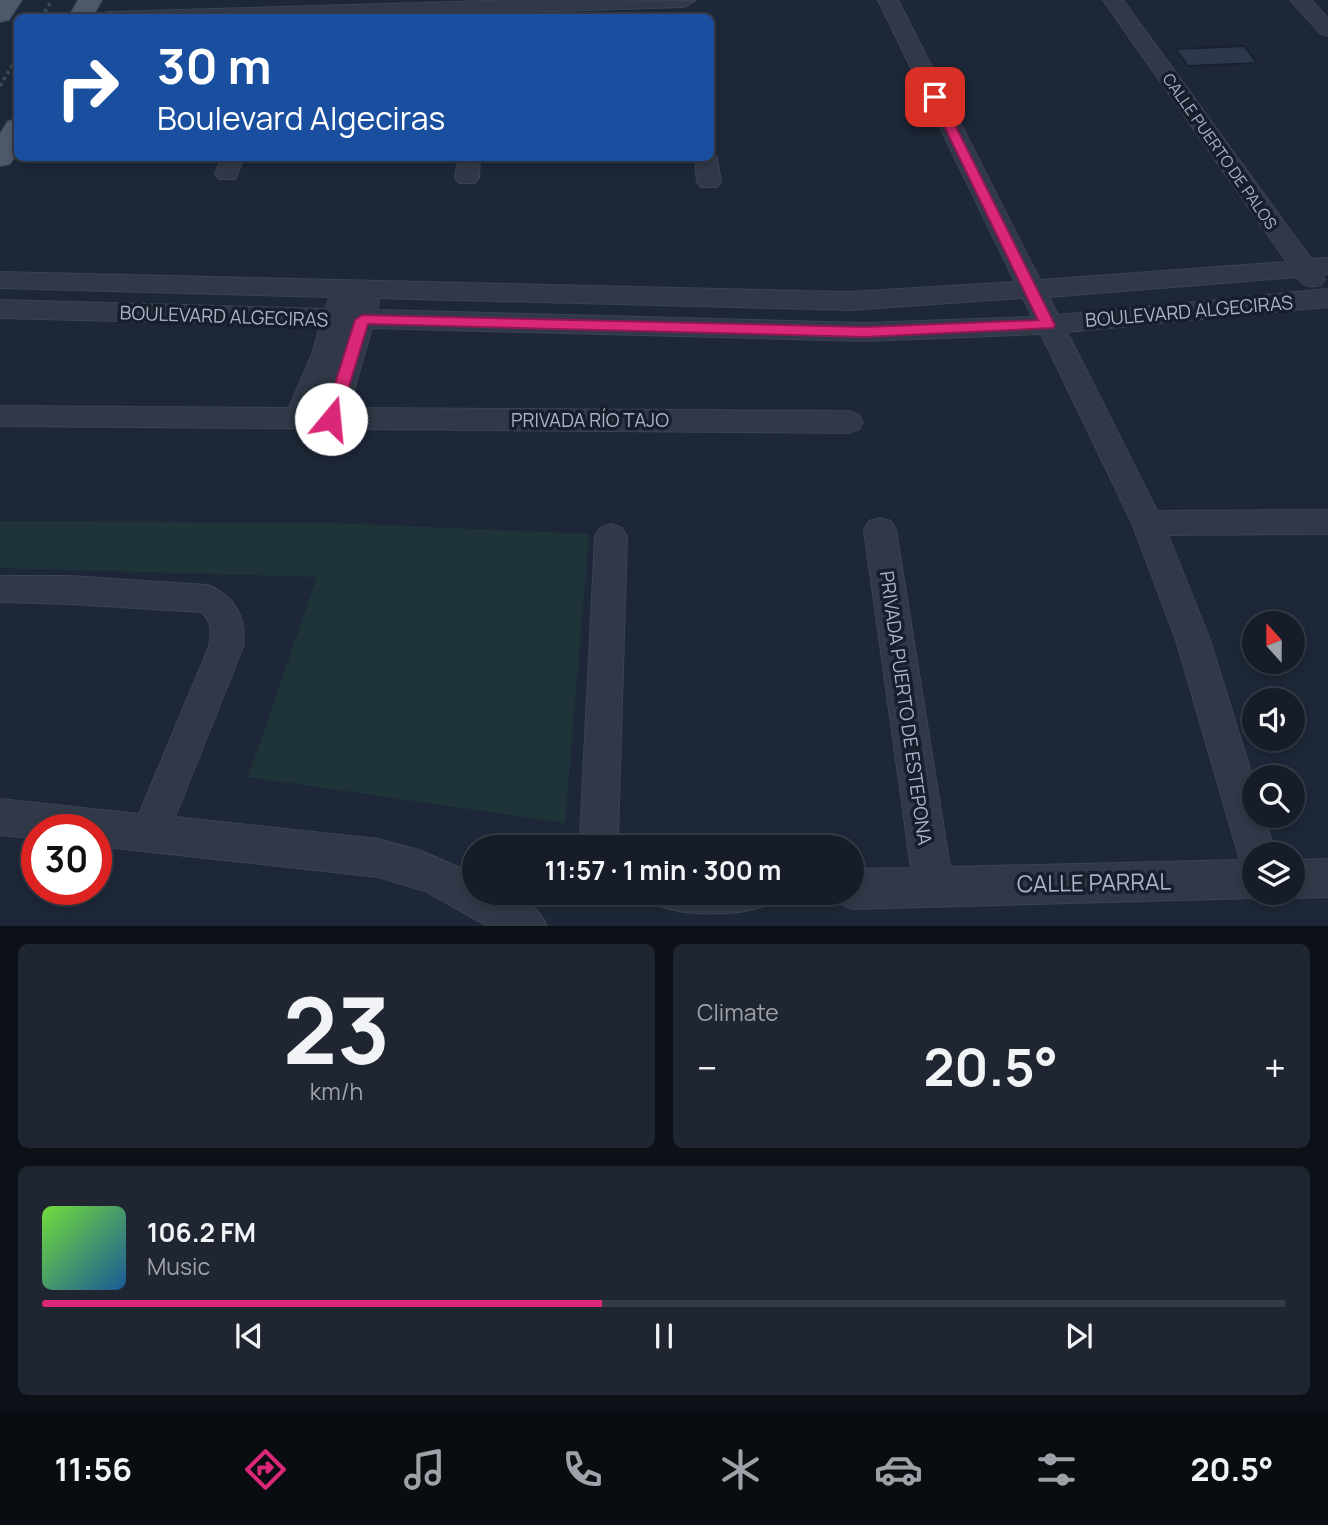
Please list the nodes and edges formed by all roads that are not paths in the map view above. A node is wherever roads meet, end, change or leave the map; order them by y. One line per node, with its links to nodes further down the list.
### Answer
1 (10, 0): 10 (main road)
2 (169, 0): 8 (street)
3 (685, 0): 7 (street)
4 (888, 0): 19 (street)
5 (1113, 0): 16 (street, CALLE PUERTO DE PALOS)
6 (1300, 0): 11 (street)
7 (485, 8): 9 (street)
8 (91, 9): 9 (street)
9 (283, 10)
10 (0, 15)
11 (1328, 30)
12 (14, 134): 13 (main road)
13 (0, 158)
14 (706, 161): 15 (street)
15 (709, 182)
16 (1316, 267): 19 (street, BOULEVARD ALGECIRAS); 20 (street, CALLE PUERTO DE PALOS)
17 (0, 280): 18 (street, BOULEVARD ALGECIRAS)
18 (356, 290): 19 (street, BOULEVARD ALGECIRAS); 22 (street)
19 (1030, 291): 23 (street)
20 (1327, 299): 23 (street, BOULEVARD ALGECIRAS)
21 (0, 309): 22 (street, BOULEVARD ALGECIRAS)
22 (349, 319): 23 (street, BOULEVARD ALGECIRAS); 25 (street); 26 (street)
23 (1048, 325): 29 (street)
24 (0, 416): 25 (street, PRIVADA RÍO TAJO)
25 (299, 418): 26 (street, PRIVADA RÍO TAJO)
26 (331, 419): 27 (street, PRIVADA RÍO TAJO)
27 (849, 422)
28 (1328, 522): 29 (street)
29 (1148, 523): 36 (street)
30 (880, 530): 40 (street, PRIVADA PUERTO DE ESTEPONA)
31 (611, 537): 35 (street)
32 (0, 589): 34 (street)
33 (0, 817): 34 (street)
34 (150, 832): 42 (street)
35 (599, 835)
36 (1253, 842)
37 (1305, 878): 38 (street)
38 (1328, 878)
39 (1242, 879): 40 (street, CALLE PARRAL)
40 (933, 886): 41 (street, CALLE PARRAL)
41 (864, 889)
42 (527, 926)

